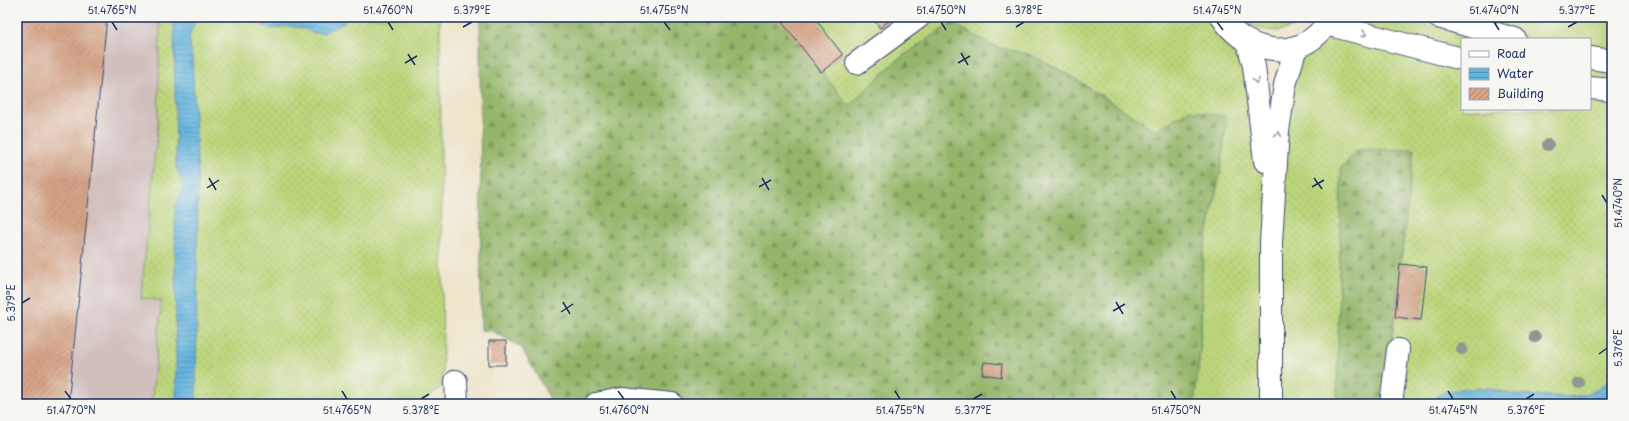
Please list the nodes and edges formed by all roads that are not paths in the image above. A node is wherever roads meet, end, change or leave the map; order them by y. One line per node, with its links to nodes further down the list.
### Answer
1 (919, 17): 11 (street)
2 (1222, 17): 6 (street)
3 (1438, 17): 5 (street)
4 (1329, 20): 7 (street); 9 (street, one-way to 9)
5 (1512, 38)
6 (1248, 43): 7 (street); 14 (street, one-way to 14)
7 (1296, 47): 14 (street, one-way to 7)
8 (1591, 58): 10 (street)
9 (1461, 59)
10 (1612, 61)
11 (857, 63)
12 (1591, 88): 13 (street)
13 (1612, 90)
14 (1272, 242): 20 (street)
15 (1398, 350): 21 (street)
16 (456, 381): 17 (street)
17 (457, 404)
18 (596, 404): 19 (street)
19 (672, 404)
20 (1271, 404)
21 (1392, 404)

